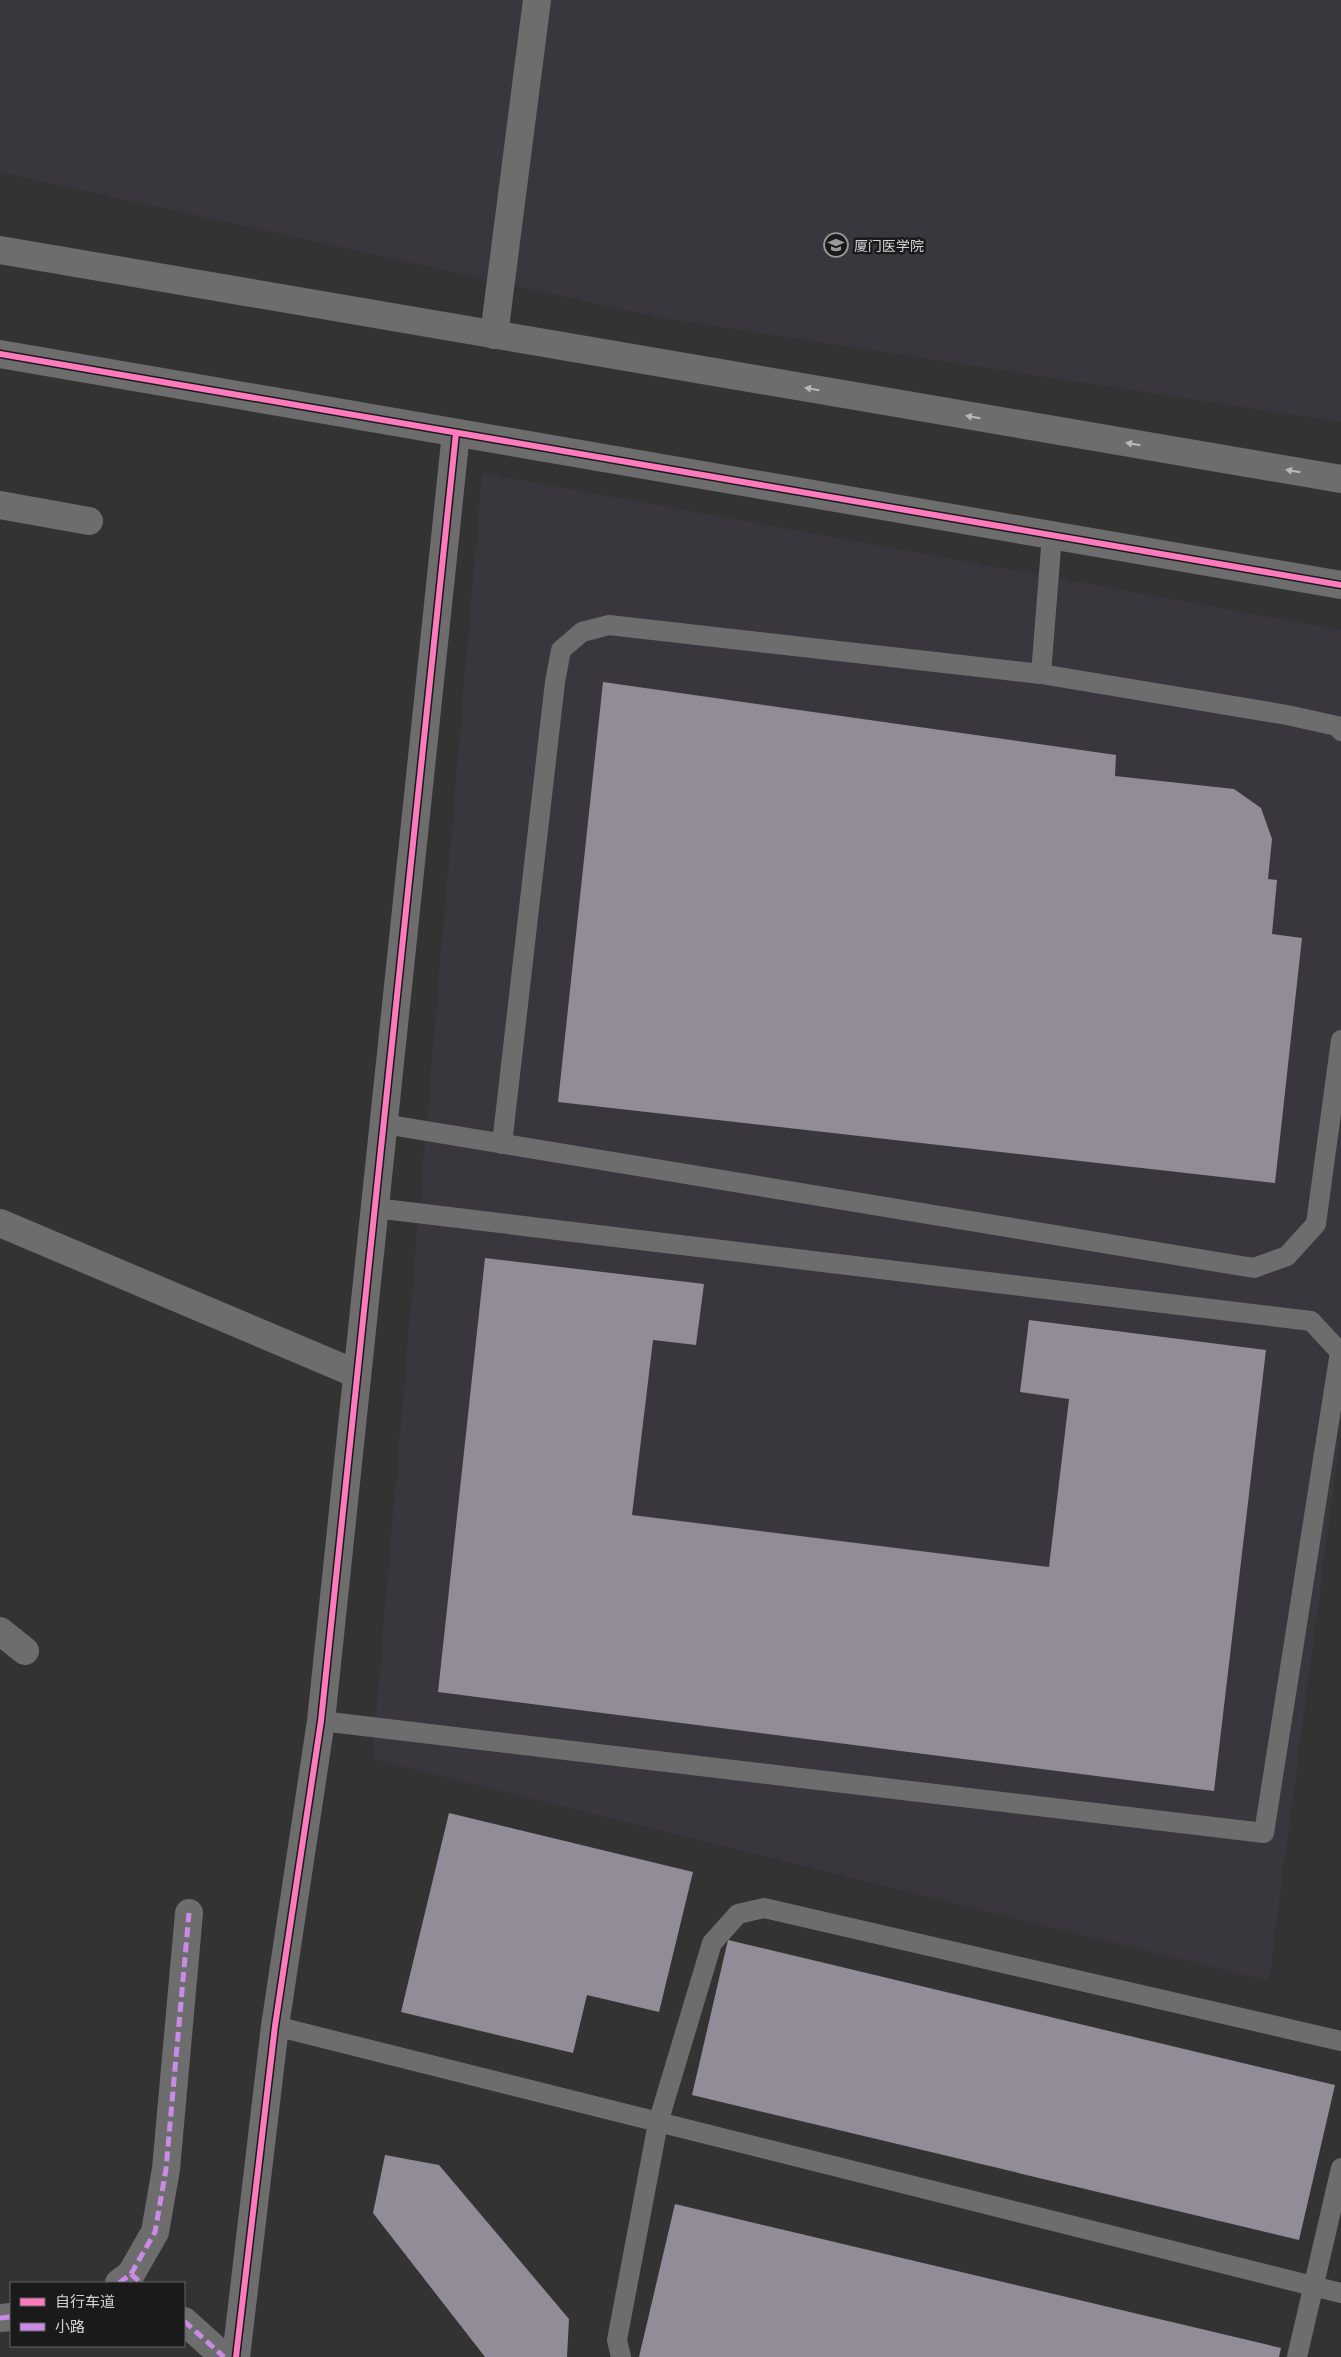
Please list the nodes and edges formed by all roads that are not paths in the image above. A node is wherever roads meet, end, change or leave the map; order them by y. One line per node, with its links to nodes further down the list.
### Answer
1 (537, 0): 3 (street)
2 (0, 250): 3 (street)
3 (494, 335): 6 (street, one-way to 3)
4 (0, 354): 5 (street)
5 (456, 433): 9 (street); 14 (street)
6 (1341, 479)
7 (0, 504): 8 (street)
8 (89, 521)
9 (1052, 535): 10 (street); 11 (lane)
10 (1341, 585)
11 (1041, 674): 12 (lane); 15 (lane)
12 (1341, 731)
13 (1341, 1040): 15 (lane)
14 (384, 1124): 15 (lane); 16 (street)
15 (502, 1144)
16 (375, 1208): 18 (street); 21 (lane)
17 (0, 1223): 18 (street)
18 (357, 1374): 21 (street)
19 (0, 1631): 20 (street)
20 (25, 1651)
21 (321, 1721): 23 (street)
22 (189, 1913): 27 (street)
23 (275, 2026): 25 (lane); 32 (street)
24 (1341, 2041): 25 (lane)
25 (658, 2123): 28 (lane); 33 (lane)
26 (1341, 2168): 28 (lane)
27 (130, 2280)
28 (1313, 2286): 29 (lane); 34 (lane)
29 (1341, 2293)
30 (185, 2322): 31 (street)
31 (224, 2357)
32 (236, 2357)
33 (621, 2357)
34 (1297, 2357)

